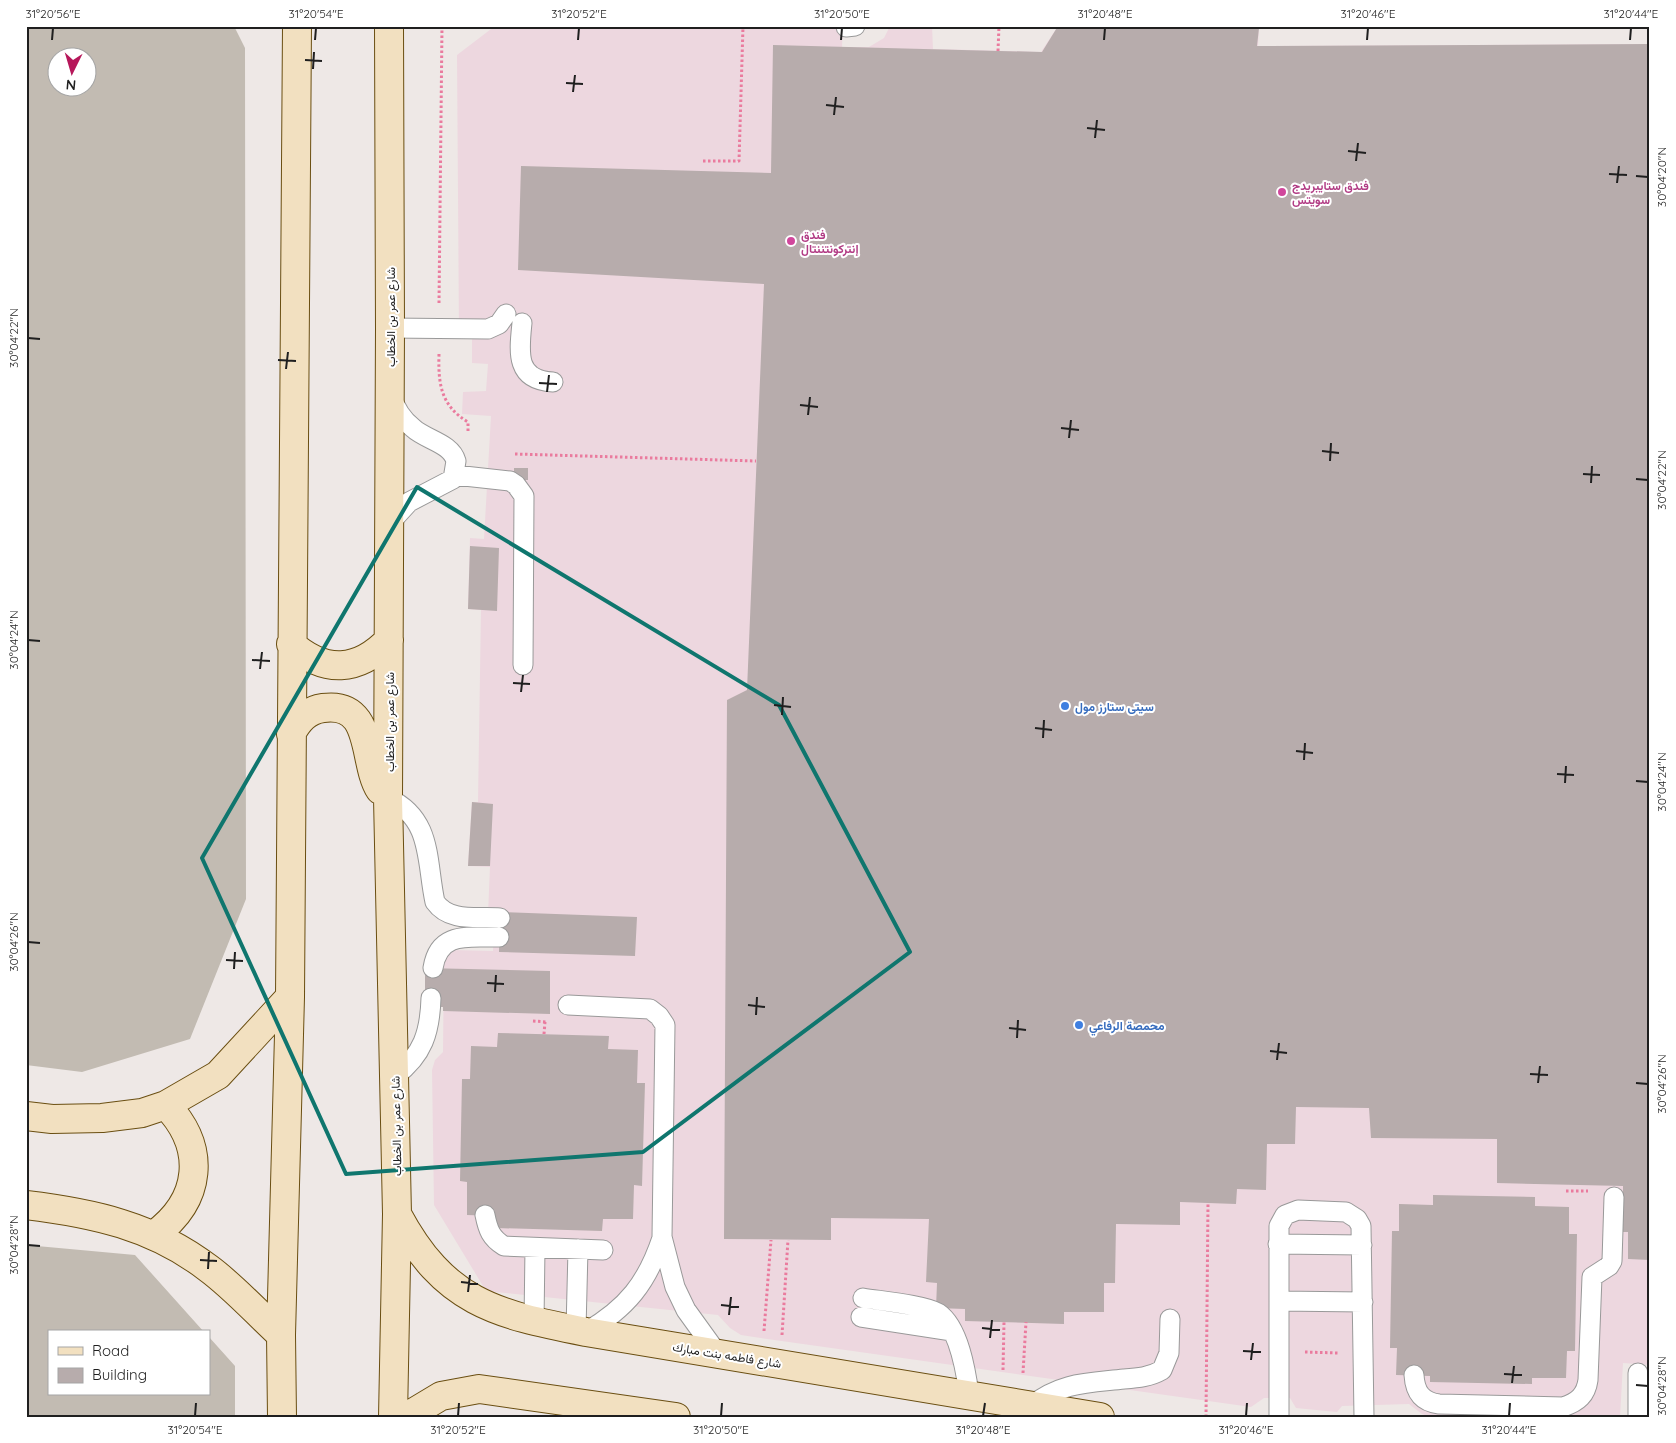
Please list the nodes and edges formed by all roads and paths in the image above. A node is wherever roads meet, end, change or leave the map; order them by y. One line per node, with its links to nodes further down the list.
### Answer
1 (297, 26): 20 (street)
2 (442, 26): 11 (path)
3 (743, 26): 7 (path)
4 (998, 26): 6 (path)
5 (389, 27): 10 (street, شارع عمر بن الخطاب)
6 (998, 51)
7 (703, 161)
8 (506, 314): 11 (lane)
9 (522, 324): 12 (lane)
10 (390, 328): 11 (lane); 13 (street, شارع عمر بن الخطاب)
11 (439, 329): 15 (path)
12 (553, 382)
13 (390, 394): 15 (lane); 18 (street, شارع عمر بن الخطاب)
14 (509, 453): 16 (path)
15 (453, 454): 17 (lane)
16 (756, 461)
17 (455, 475): 18 (lane); 21 (lane)
18 (388, 525): 19 (street, شارع عمر بن الخطاب)
19 (389, 640): 20 (street); 23 (street, شارع عمر بن الخطاب)
20 (291, 644): 22 (street)
21 (523, 665)
22 (292, 734): 23 (street); 27 (street)
23 (388, 798): 24 (lane); 32 (street, شارع عمر بن الخطاب)
24 (500, 918)
25 (499, 937): 26 (lane)
26 (433, 968)
27 (290, 997): 33 (street); 57 (street)
28 (431, 998): 32 (lane)
29 (568, 1005): 41 (lane)
30 (545, 1022): 31 (path)
31 (544, 1034)
32 (395, 1076): 38 (street, شارع عمر بن الخطاب)
33 (166, 1105): 34 (street); 40 (street)
34 (26, 1116)
35 (1614, 1197): 67 (lane)
36 (1208, 1203): 73 (path)
37 (26, 1205): 40 (street)
38 (397, 1214): 53 (street, شارع فاطمه بنت مبارك); 69 (street, شارع عمر بن الخطاب)
39 (484, 1215): 46 (lane)
40 (154, 1235): 57 (street)
41 (662, 1237): 56 (lane); 59 (lane)
42 (771, 1240): 61 (path)
43 (788, 1240): 61 (path)
44 (1278, 1244): 45 (lane); 45 (lane); 49 (lane)
45 (1362, 1245): 50 (lane)
46 (535, 1248): 47 (lane); 53 (lane)
47 (578, 1249): 48 (lane); 56 (lane)
48 (603, 1250)
49 (1279, 1301): 50 (lane); 58 (lane)
50 (1363, 1302): 60 (lane)
51 (862, 1308): 64 (lane)
52 (1170, 1319): 65 (lane)
53 (534, 1322): 56 (street, شارع فاطمه بنت مبارك)
54 (1004, 1322): 65 (path)
55 (1026, 1322): 65 (path)
56 (581, 1331): 59 (street, شارع فاطمه بنت مبارك)
57 (281, 1335): 68 (street)
58 (1279, 1352): 60 (path); 74 (lane)
59 (717, 1353): 61 (street, شارع فاطمه بنت مبارك)
60 (1363, 1353): 75 (lane)
61 (772, 1361): 64 (street, شارع فاطمه بنت مبارك)
62 (1638, 1373): 76 (lane)
63 (1414, 1376): 66 (lane)
64 (969, 1394): 65 (street, شارع فاطمه بنت مبارك)
65 (1018, 1403): 72 (street, شارع فاطمه بنت مبارك)
66 (1477, 1411): 67 (lane)
67 (1507, 1412)
68 (282, 1417)
69 (393, 1417)
70 (406, 1417): 71 (street)
71 (676, 1417)
72 (1100, 1417)
73 (1206, 1417)
74 (1279, 1417)
75 (1364, 1417)
76 (1638, 1417)

